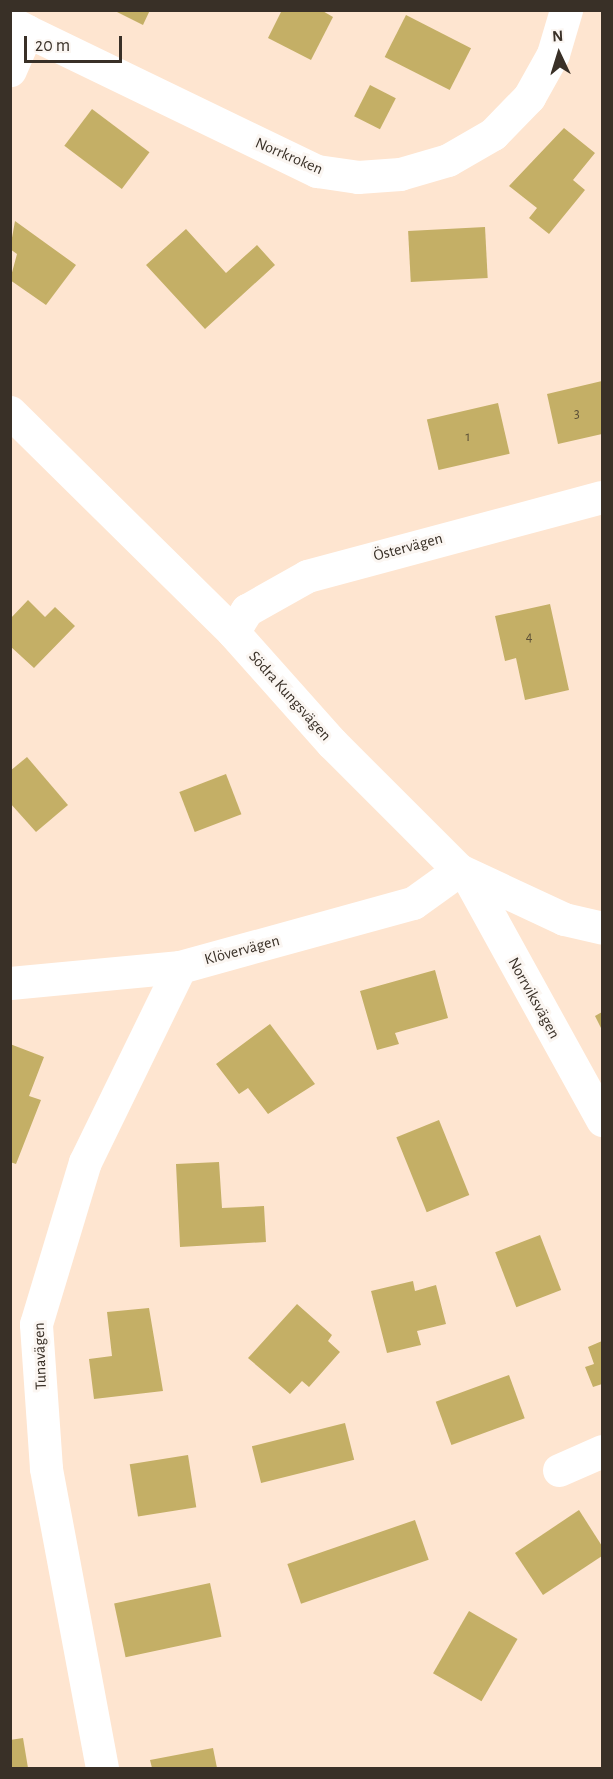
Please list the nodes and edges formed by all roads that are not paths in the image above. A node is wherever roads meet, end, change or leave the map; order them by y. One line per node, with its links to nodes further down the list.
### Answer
1 (566, 10): 2 (street, Norrkroken)
2 (19, 26): 3 (street)
3 (10, 70)
4 (14, 426): 6 (street, Södra Kungsvägen)
5 (603, 497): 6 (street, Östervägen)
6 (233, 632): 7 (street, Södra Kungsvägen)
7 (463, 873): 8 (street, Södra Kungsvägen); 9 (street, Klövervägen); 11 (street, Norrviksvägen)
8 (603, 928)
9 (180, 967): 10 (street, Klövervägen); 14 (street, Tunavägen)
10 (10, 983)
11 (603, 1120)
12 (603, 1451): 13 (street)
13 (559, 1470)
14 (102, 1768)

